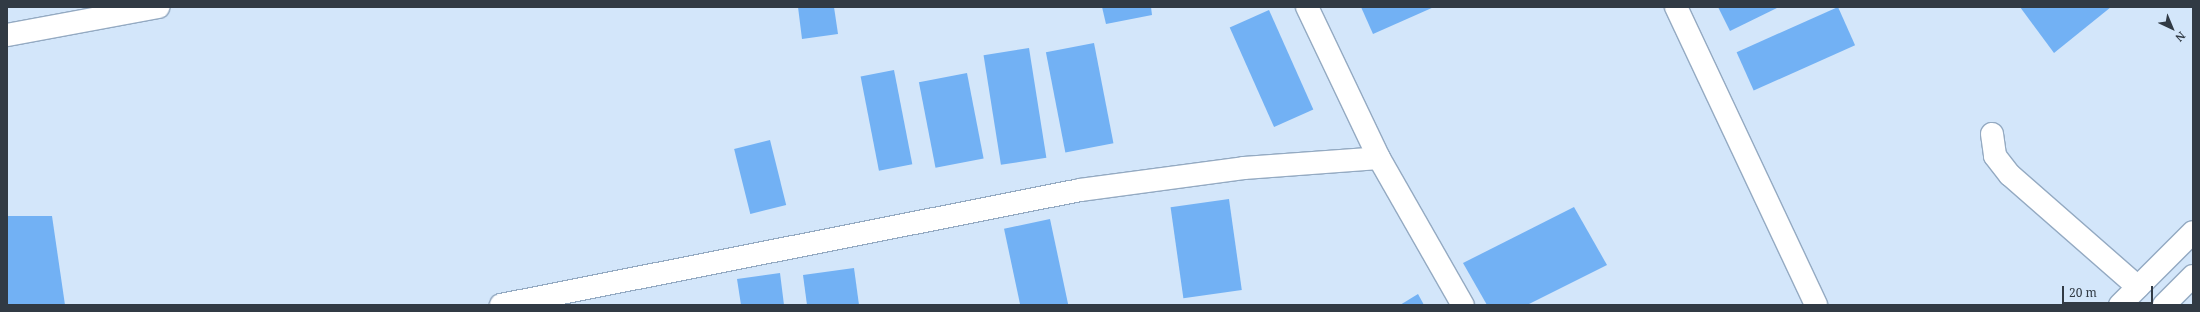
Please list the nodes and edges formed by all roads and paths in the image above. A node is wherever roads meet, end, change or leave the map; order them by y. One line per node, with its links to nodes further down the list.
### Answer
1 (158, 7): 4 (street)
2 (1307, 7): 6 (street)
3 (1676, 7): 12 (street)
4 (7, 35)
5 (1992, 134): 9 (street)
6 (1380, 158): 10 (street); 11 (street)
7 (2193, 232): 9 (street)
8 (2193, 276): 14 (street)
9 (2138, 287): 13 (street)
10 (501, 305)
11 (1464, 305)
12 (1816, 305)
13 (2120, 305)
14 (2164, 305)

